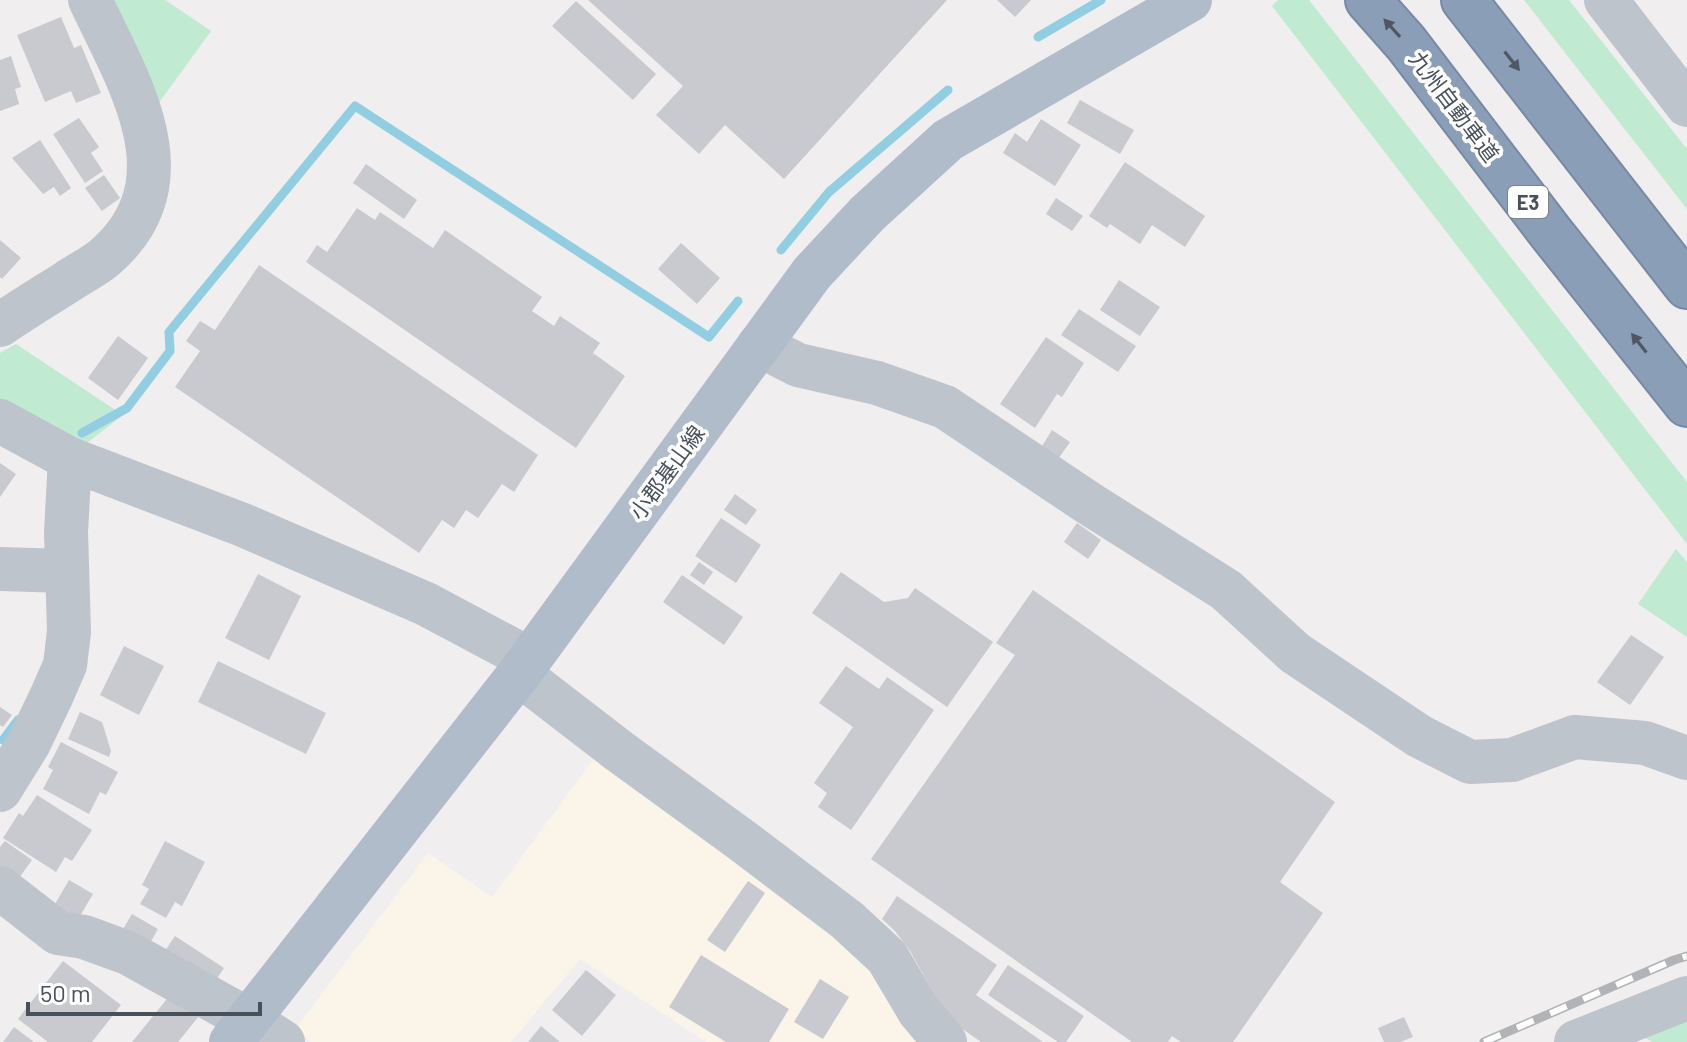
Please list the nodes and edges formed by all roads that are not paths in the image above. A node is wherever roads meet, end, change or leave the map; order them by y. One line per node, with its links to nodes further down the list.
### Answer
1 (90, 0): 8 (street)
2 (1190, 0): 9 (main road, 小郡基山線)
3 (1368, 0): 10 (highway, 九州自動車道 / E3, one-way to 3)
4 (1464, 0): 7 (highway, one-way to 7)
5 (1606, 0): 6 (street)
6 (1687, 105)
7 (1687, 286)
8 (0, 325)
9 (759, 345): 15 (main road, 小郡基山線); 16 (street)
10 (1687, 404)
11 (0, 421): 12 (street)
12 (70, 459): 14 (street); 15 (street)
13 (0, 569): 14 (street)
14 (66, 571): 17 (street)
15 (524, 666): 20 (main road, 小郡基山線); 21 (street)
16 (1687, 758)
17 (0, 790)
18 (0, 888): 20 (street)
19 (1687, 998): 22 (street)
20 (254, 1035)
21 (945, 1042)
22 (1576, 1042)

